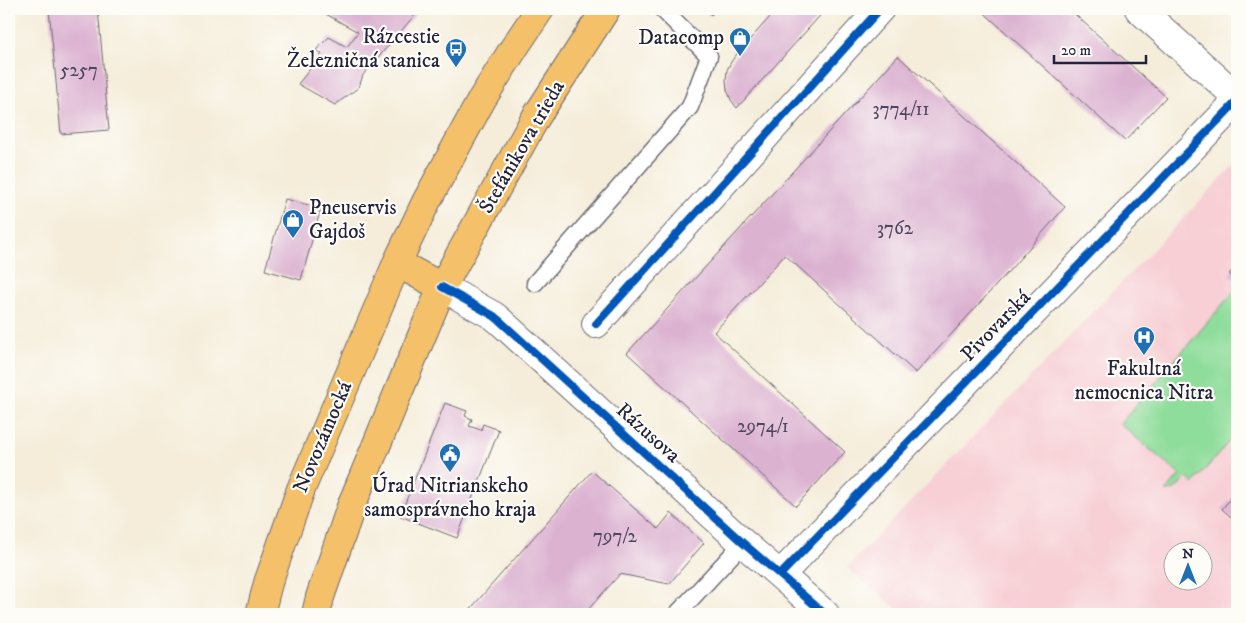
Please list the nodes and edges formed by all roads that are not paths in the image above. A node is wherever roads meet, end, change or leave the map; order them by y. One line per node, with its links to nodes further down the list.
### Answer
1 (540, 9): 7 (main road)
2 (606, 9): 9 (main road, Štefánikova trieda)
3 (662, 9): 8 (lane)
4 (880, 9): 10 (street)
5 (1139, 9): 6 (street, Pivovarská)
6 (1237, 99): 12 (street, Pivovarská)
7 (397, 263): 9 (main road); 13 (main road, Novozámocká)
8 (535, 283)
9 (442, 287): 11 (street, Rázusova); 14 (main road)
10 (596, 324)
11 (743, 543): 12 (street, Rázusova); 15 (lane)
12 (780, 575): 16 (street, Rázusova)
13 (260, 614)
14 (316, 614)
15 (677, 614)
16 (825, 614)

